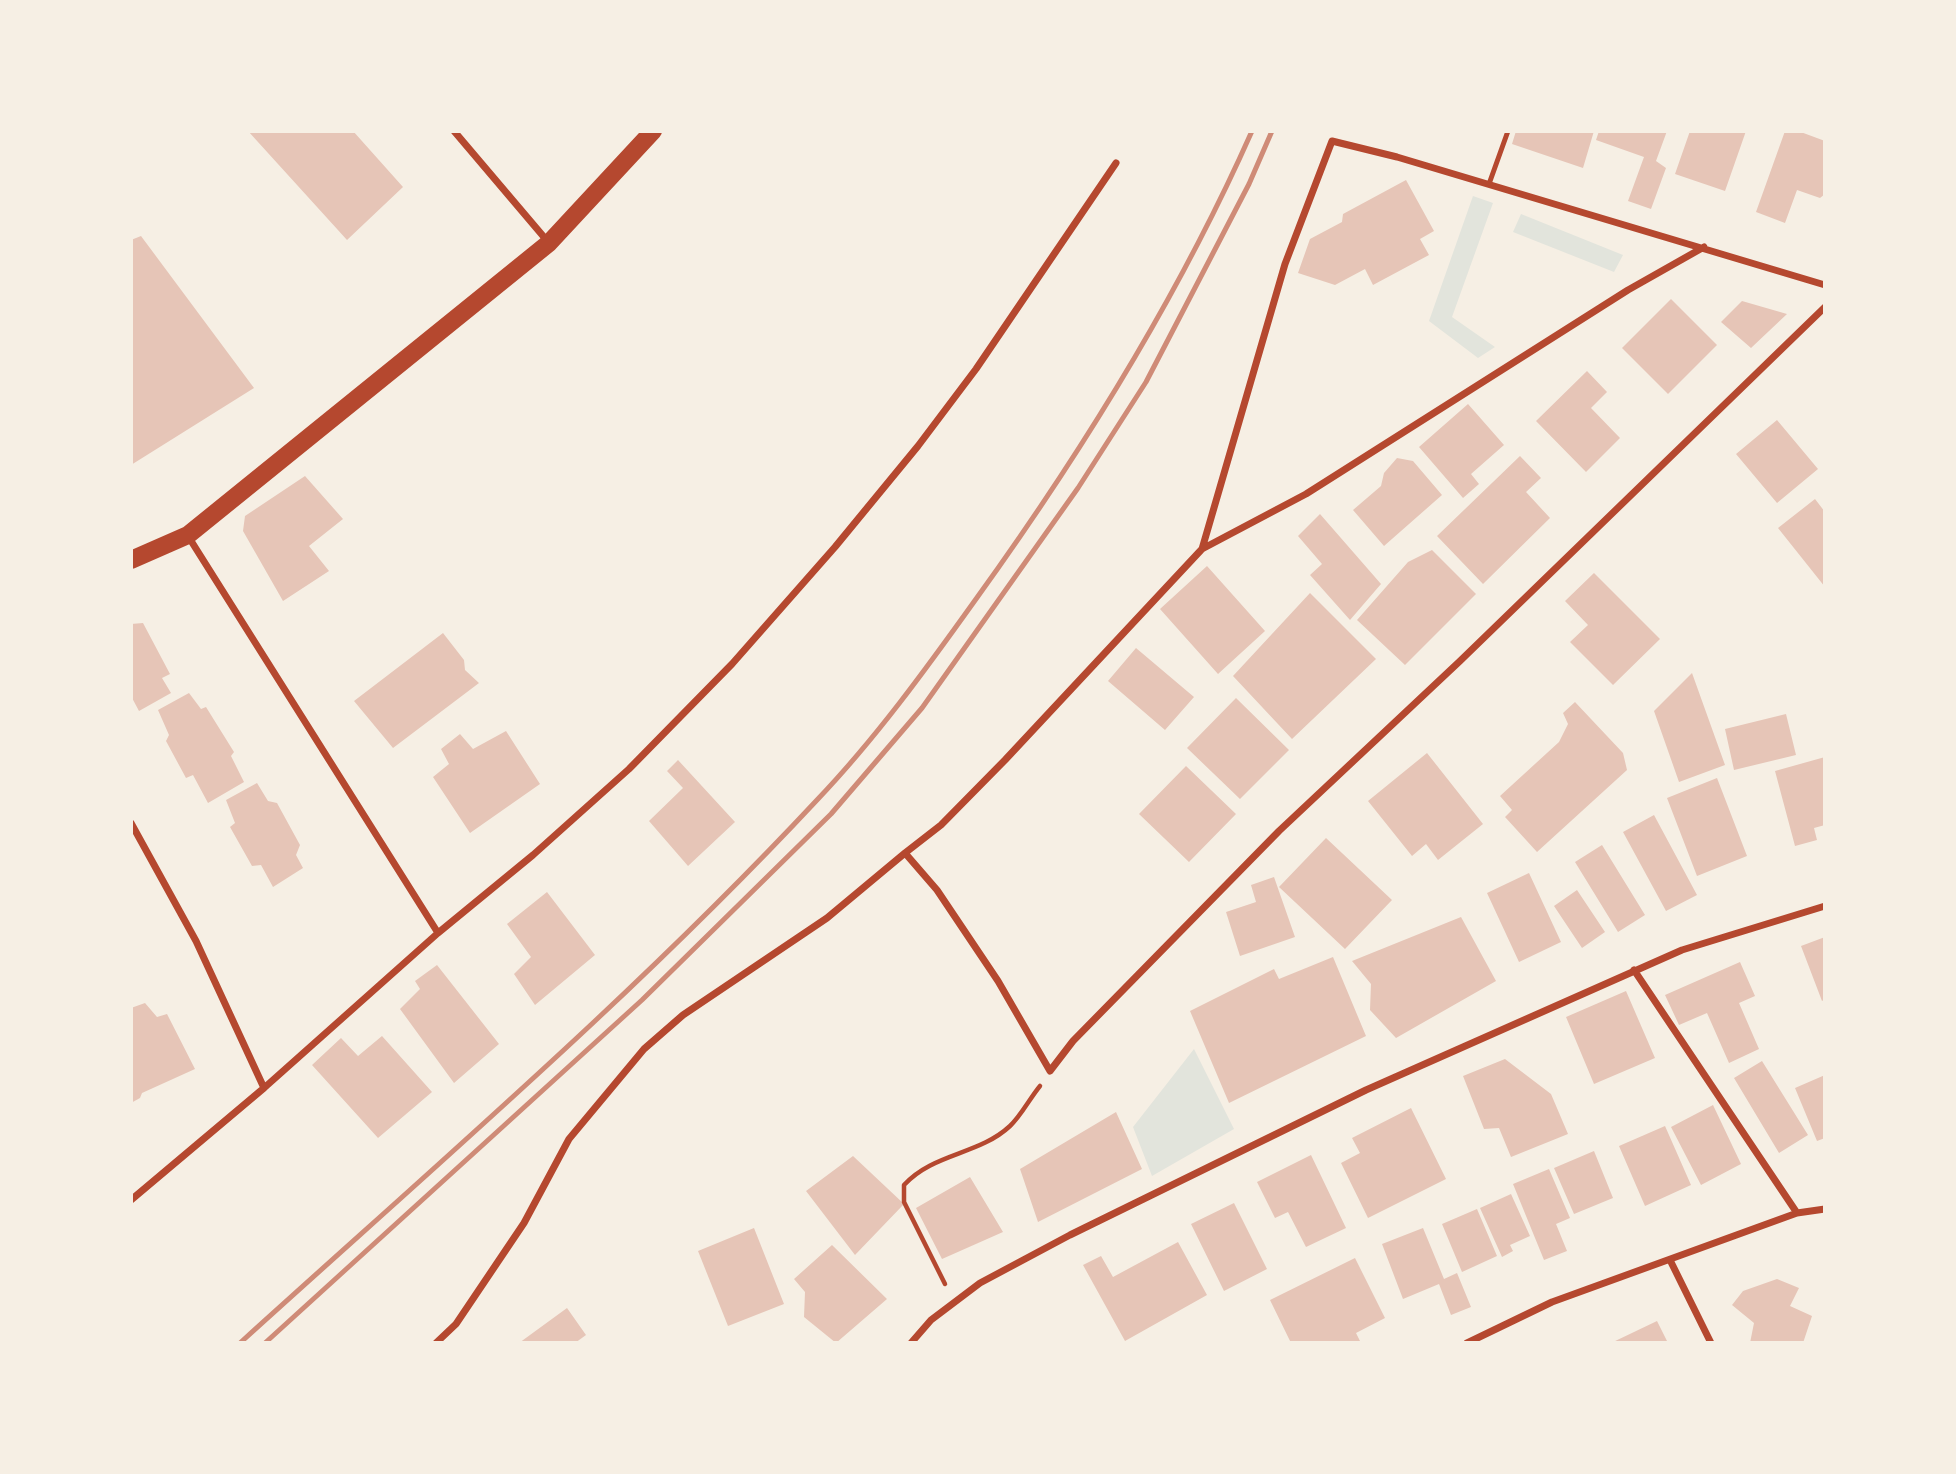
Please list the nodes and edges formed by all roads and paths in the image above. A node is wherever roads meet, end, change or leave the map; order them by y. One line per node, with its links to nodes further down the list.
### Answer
1 (454, 131): 8 (street)
2 (653, 131): 8 (main road)
3 (1335, 131): 5 (street)
4 (1508, 131): 7 (lane)
5 (1332, 141): 7 (street); 13 (street)
6 (1116, 163): 20 (street)
7 (1489, 184): 9 (street)
8 (549, 243): 12 (main road)
9 (1704, 247): 10 (street); 13 (street)
10 (1825, 285)
11 (1825, 307): 22 (street)
12 (188, 535): 14 (main road); 20 (street)
13 (1202, 549): 18 (street)
14 (131, 560)
15 (131, 823): 16 (street)
16 (141, 841): 17 (street); 23 (street)
17 (131, 846)
18 (905, 853): 22 (street); 29 (street)
19 (1825, 906): 21 (street)
20 (438, 933): 23 (street)
21 (1634, 970): 26 (street); 28 (street)
22 (1050, 1071): 28 (path)
23 (264, 1088): 24 (street)
24 (131, 1200)
25 (1825, 1209): 26 (street)
26 (1797, 1213): 27 (street)
27 (1670, 1260): 31 (street); 32 (street)
28 (954, 1303): 30 (street)
29 (436, 1343)
30 (911, 1343)
31 (1467, 1343)
32 (1711, 1343)

